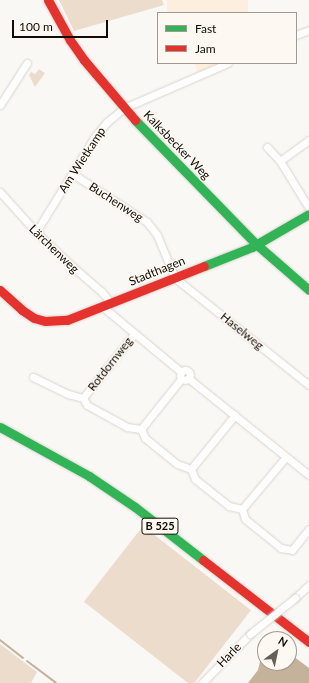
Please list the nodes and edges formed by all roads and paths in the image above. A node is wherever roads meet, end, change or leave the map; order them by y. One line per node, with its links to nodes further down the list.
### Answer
1 (48, 0): 7 (street, Kalksbecker Weg)
2 (309, 30): 3 (street)
3 (297, 35)
4 (27, 63): 6 (street)
5 (226, 64): 7 (street, Am Wietkamp)
6 (0, 106)
7 (124, 108): 11 (street, Am Wietkamp); 16 (street, Kalksbecker Weg)
8 (309, 140): 10 (street)
9 (267, 148): 10 (street)
10 (280, 161): 13 (street)
11 (73, 174): 15 (street, Am Wietkamp); 17 (street, Buchenweg)
12 (0, 192): 15 (street, Lärchenweg)
13 (309, 208)
14 (309, 214): 16 (street, Stadthagen)
15 (36, 232): 20 (street, Lärchenweg)
16 (256, 244): 17 (street, Stadthagen); 19 (street, Kalksbecker Weg)
17 (175, 278): 20 (street, Stadthagen); 24 (street, Haselweg)
18 (0, 290): 20 (street, Stadthagen)
19 (309, 290)
20 (107, 305): 21 (street, Rotdornweg)
21 (134, 334): 22 (street, Rotdornweg); 25 (street, Rotdornweg)
22 (184, 376): 26 (street, Rotdornweg); 28 (street)
23 (33, 377): 25 (street)
24 (309, 386)
25 (83, 398): 28 (street, Rotdornweg)
26 (235, 416): 29 (street, Rotdornweg); 30 (street)
27 (0, 427): 35 (street, B 525)
28 (140, 429): 30 (street)
29 (286, 458): 31 (street, Rotdornweg); 32 (street)
30 (191, 469): 32 (street)
31 (309, 475)
32 (242, 509): 33 (street)
33 (309, 529)
34 (309, 585): 36 (street, Harle, bridge)
35 (309, 642)
36 (202, 683)

